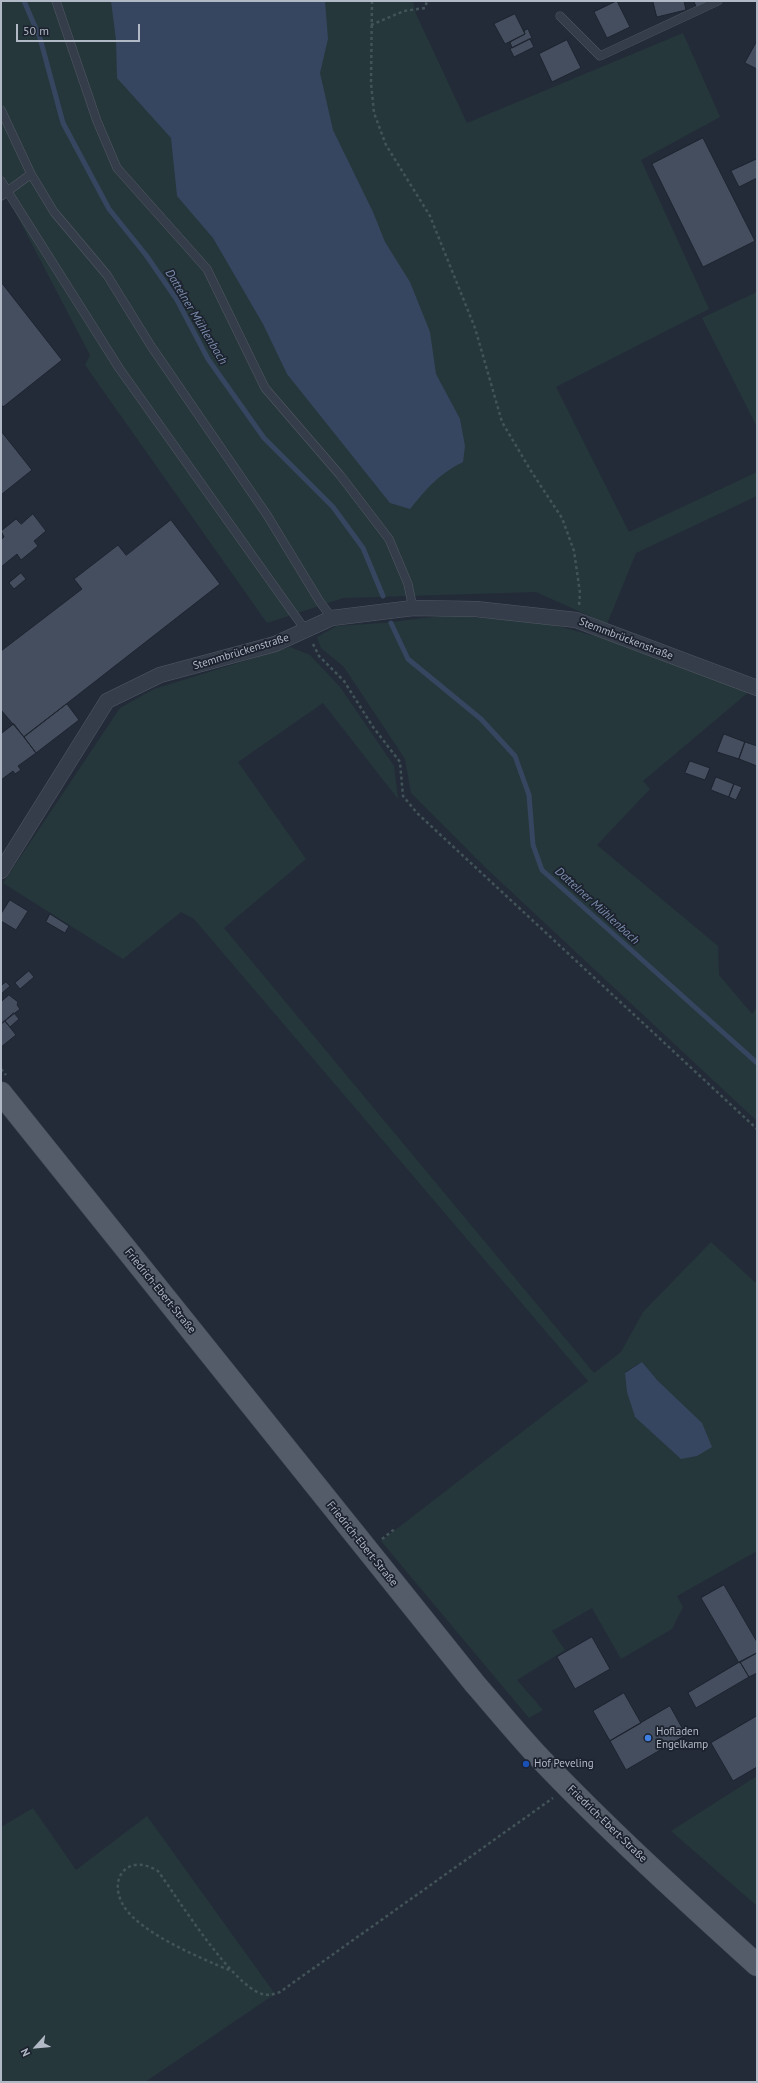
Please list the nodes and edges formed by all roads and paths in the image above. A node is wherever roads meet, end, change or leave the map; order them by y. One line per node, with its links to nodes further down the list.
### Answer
1 (56, 1): 11 (lane)
2 (372, 1): 6 (path)
3 (427, 1): 6 (path)
4 (718, 1): 5 (lane)
5 (560, 16)
6 (371, 25): 13 (path)
7 (1, 110): 8 (lane)
8 (31, 174): 10 (lane); 12 (lane)
9 (1, 181): 10 (lane)
10 (4, 194): 14 (lane)
11 (413, 608): 12 (street, Stemmbrückenstraße); 13 (street, Stemmbrückenstraße)
12 (332, 618): 14 (street, Stemmbrückenstraße)
13 (576, 620): 15 (street, Stemmbrückenstraße)
14 (306, 631): 16 (street, Stemmbrückenstraße); 18 (path)
15 (757, 688)
16 (1, 871)
17 (1, 1093): 19 (main road, Friedrich-Ebert-Straße)
18 (757, 1129)
19 (568, 1787): 20 (main road, Friedrich-Ebert-Straße); 21 (path)
20 (757, 1965)
21 (229, 1970): 21 (path)

